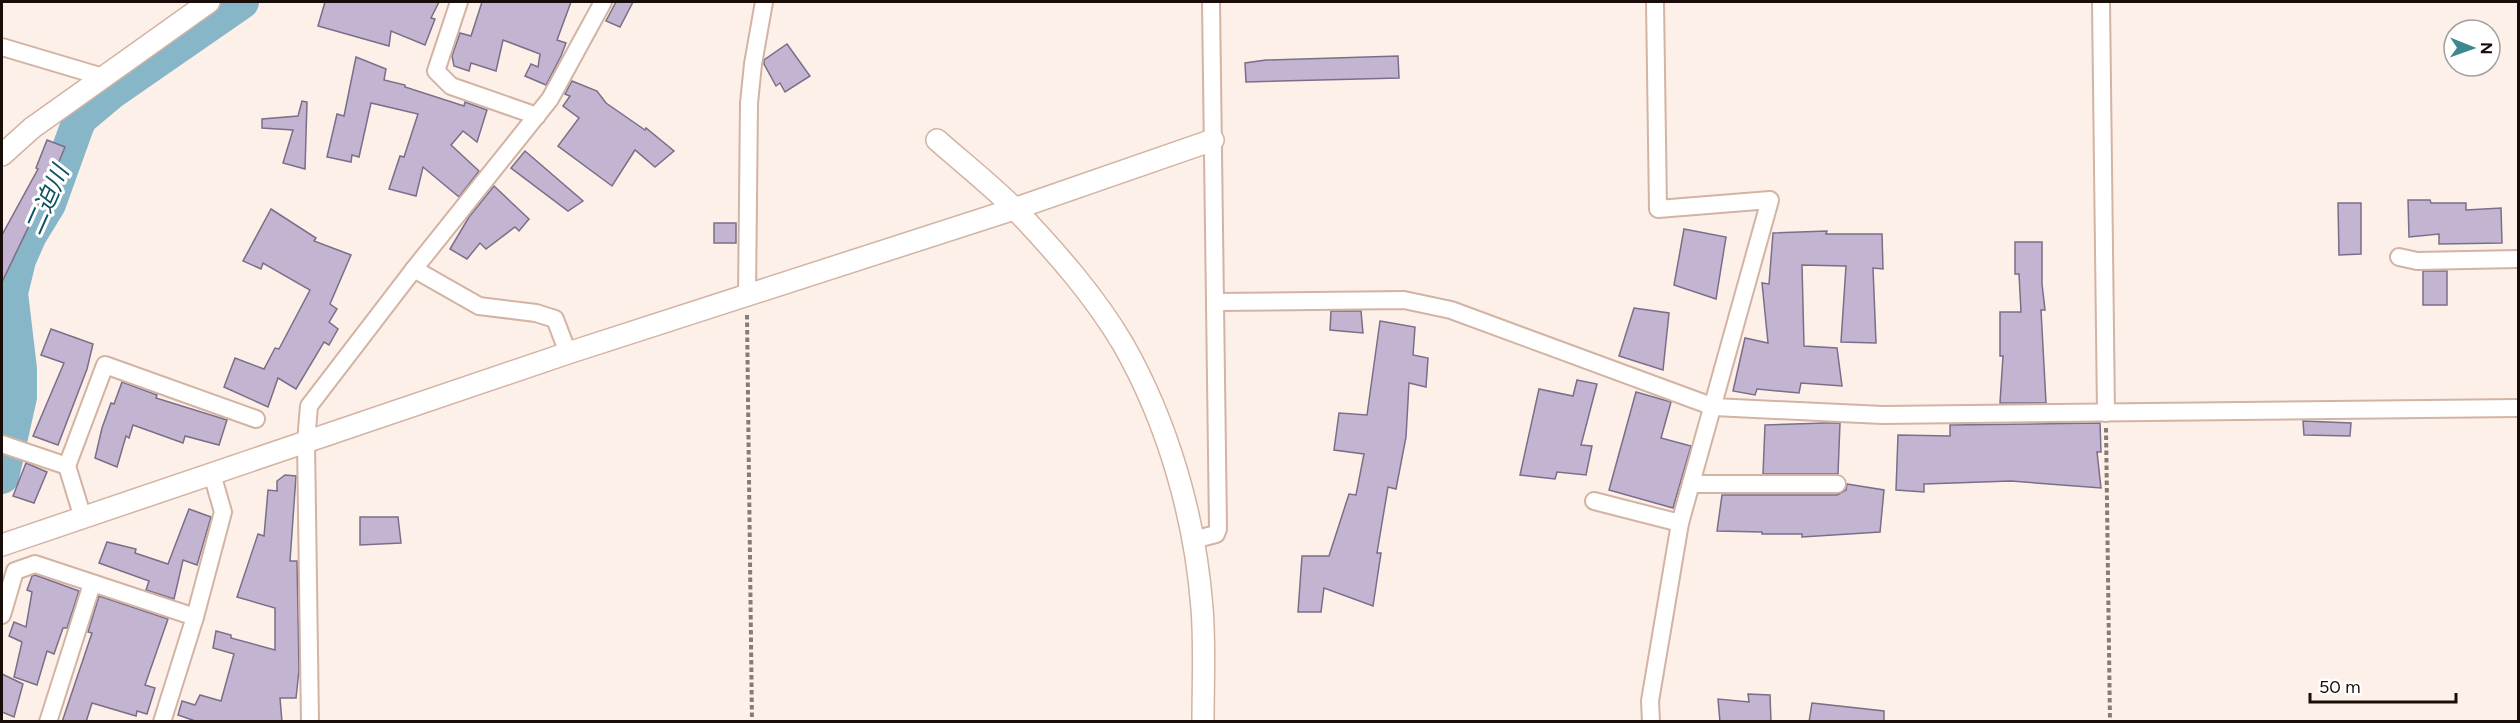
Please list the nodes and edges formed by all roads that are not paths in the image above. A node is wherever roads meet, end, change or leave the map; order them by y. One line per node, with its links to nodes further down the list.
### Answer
1 (208, 2): 9 (street)
2 (459, 2): 10 (street)
3 (603, 2): 10 (street)
4 (765, 2): 18 (street)
5 (1211, 2): 12 (street)
6 (1655, 2): 21 (street)
7 (2101, 2): 23 (street)
8 (2, 47): 9 (street)
9 (103, 77): 13 (street)
10 (537, 116): 17 (street)
11 (937, 140): 14 (street)
12 (1213, 140): 14 (street); 19 (street)
13 (2, 155)
14 (1014, 209): 18 (street); 34 (street)
15 (2399, 257): 16 (street)
16 (2518, 259)
17 (414, 269): 20 (street); 25 (street)
18 (747, 296): 20 (street)
19 (1216, 302): 21 (street); 34 (street)
20 (568, 353): 25 (street)
21 (1713, 407): 23 (street); 29 (street)
22 (2518, 408): 23 (street)
23 (2106, 413)
24 (256, 420): 27 (street)
25 (306, 442): 28 (street); 41 (street)
26 (2, 444): 27 (street)
27 (67, 466): 32 (street)
28 (212, 474): 32 (street); 38 (street)
29 (1691, 484): 30 (street); 33 (street)
30 (1837, 484)
31 (1593, 501): 33 (street)
32 (83, 518): 35 (street)
33 (1680, 523): 43 (street)
34 (1193, 540): 42 (street)
35 (2, 545)
36 (92, 584): 37 (street); 38 (street); 39 (street)
37 (2, 615)
38 (195, 617): 40 (street)
39 (48, 722)
40 (162, 722)
41 (310, 722)
42 (1203, 722)
43 (1651, 722)

